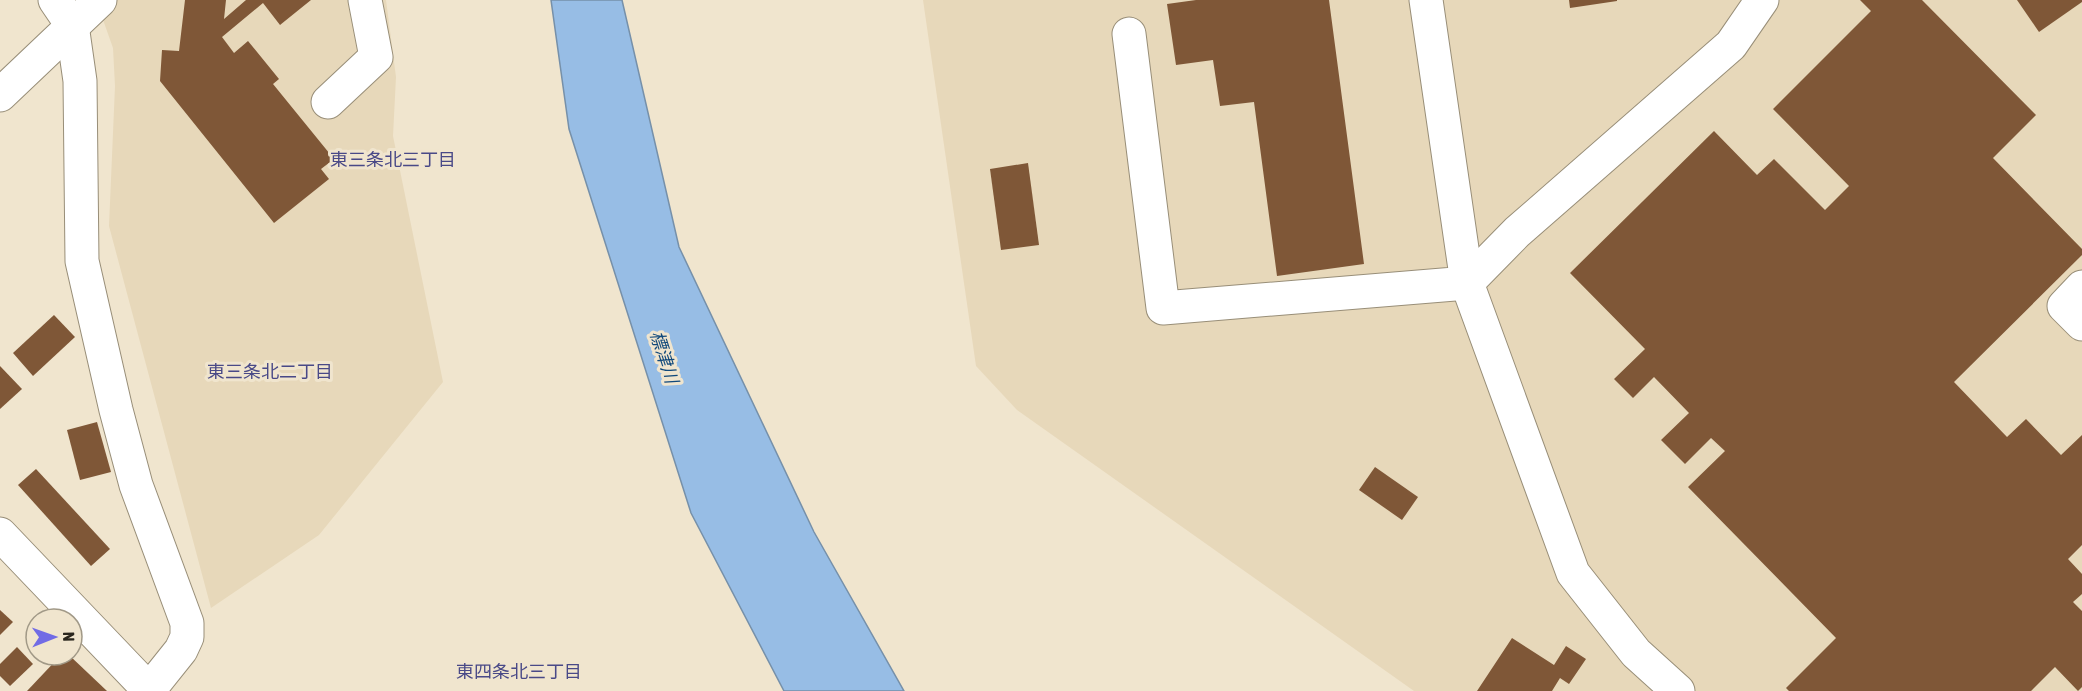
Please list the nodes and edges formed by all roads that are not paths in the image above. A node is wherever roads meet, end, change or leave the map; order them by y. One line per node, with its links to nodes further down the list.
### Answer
1 (100, 0): 5 (street)
2 (365, 0): 8 (street)
3 (1426, 0): 9 (street)
4 (1762, 0): 9 (street)
5 (63, 13): 7 (street); 13 (street)
6 (1129, 34): 9 (street)
7 (0, 95)
8 (328, 102)
9 (1467, 283): 14 (street)
10 (2082, 287): 11 (street)
11 (2082, 324)
12 (0, 534): 13 (street)
13 (149, 691)
14 (1678, 691)

